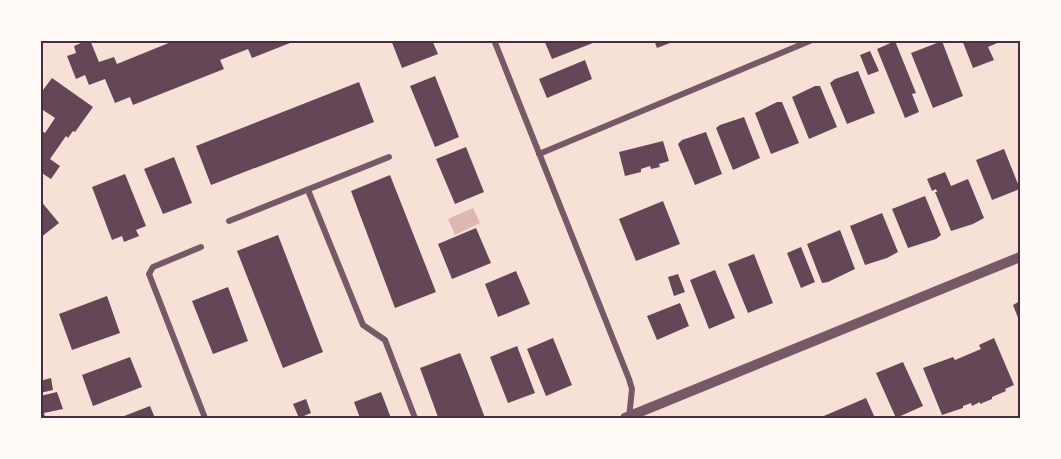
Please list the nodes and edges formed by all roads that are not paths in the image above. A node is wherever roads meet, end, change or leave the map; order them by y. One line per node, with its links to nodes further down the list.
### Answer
1 (494, 40): 3 (street)
2 (813, 40): 3 (street)
3 (539, 154): 11 (street)
4 (389, 157): 5 (street)
5 (308, 190): 6 (street); 10 (street)
6 (229, 221)
7 (201, 247): 9 (street)
8 (1020, 257): 11 (street)
9 (205, 418)
10 (415, 418)
11 (628, 418)

